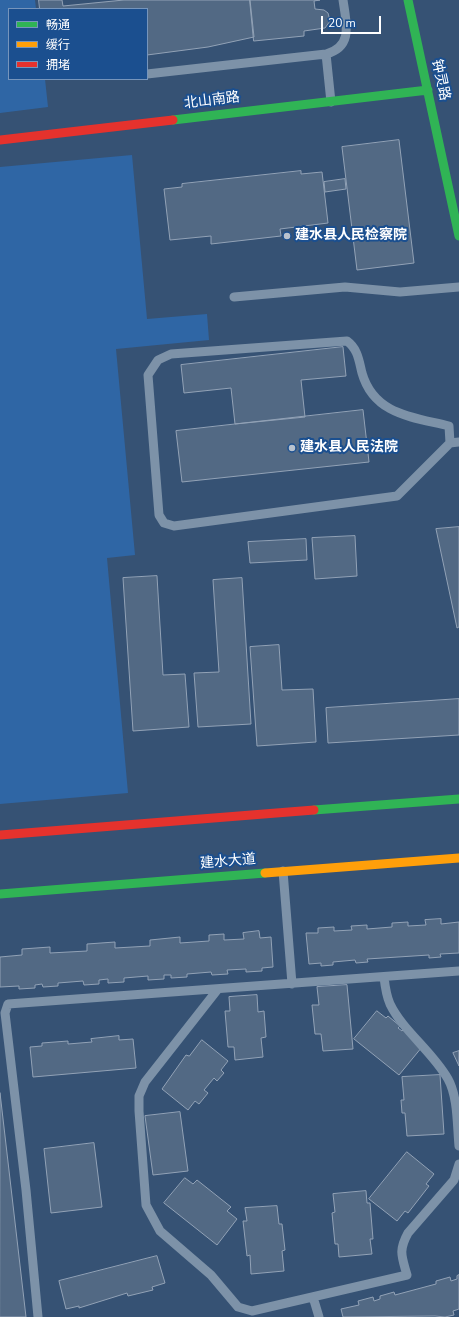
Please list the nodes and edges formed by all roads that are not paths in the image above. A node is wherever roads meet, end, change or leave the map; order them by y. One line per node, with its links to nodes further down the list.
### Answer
1 (343, 0): 3 (lane)
2 (408, 0): 5 (main road, 钟灵路)
3 (326, 54): 4 (lane); 6 (lane)
4 (148, 74)
5 (428, 90): 6 (main road, 北山南路); 8 (main road, 钟灵路)
6 (331, 102): 7 (main road, 北山南路)
7 (0, 140)
8 (459, 236)
9 (459, 287): 10 (lane)
10 (234, 297)
11 (454, 442): 11 (lane)
12 (459, 799): 13 (main road)
13 (0, 834)
14 (459, 858): 15 (main road, 建水大道)
15 (283, 871): 16 (main road, 建水大道); 19 (lane)
16 (0, 894)
17 (459, 971): 18 (lane)
18 (384, 977): 19 (lane); 21 (lane)
19 (292, 984): 20 (lane)
20 (218, 989): 23 (lane); 24 (lane)
21 (459, 1146)
22 (459, 1164): 23 (lane)
23 (313, 1297): 25 (lane)
24 (38, 1317)
25 (319, 1317)

